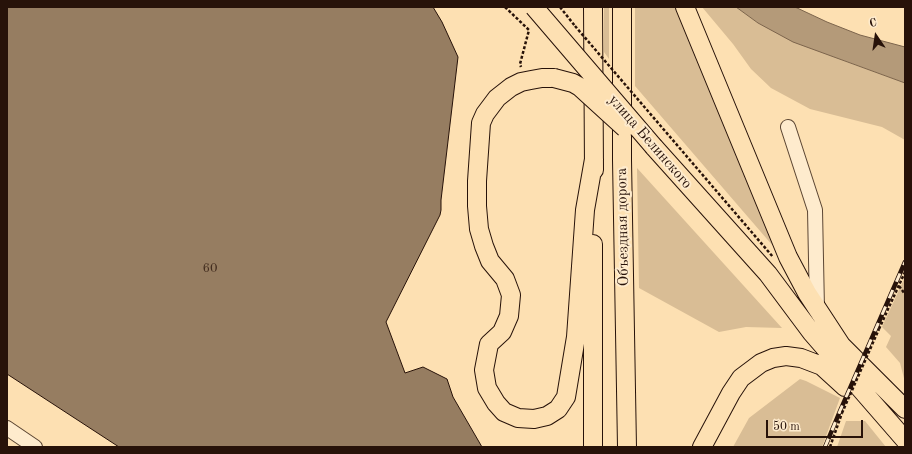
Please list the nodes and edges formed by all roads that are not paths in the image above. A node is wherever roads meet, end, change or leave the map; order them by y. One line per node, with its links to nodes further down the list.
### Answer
1 (534, 7): 6 (main road, улица Белинского, bridge)
2 (593, 7): 7 (main road, Объездная дорога)
3 (622, 7): 16 (main road, Объездная дорога)
4 (685, 7): 9 (main road)
5 (788, 127): 9 (street)
6 (654, 147): 7 (main road, bridge); 8 (main road, улица Белинского)
7 (594, 159): 15 (main road, Объездная дорога)
8 (769, 267): 10 (main road, улица Белинского); 13 (main road, улица Белинского)
9 (817, 309): 10 (main road)
10 (841, 345): 11 (main road)
11 (905, 409)
12 (7, 428): 14 (street)
13 (901, 436): 17 (main road)
14 (35, 447)
15 (593, 447)
16 (627, 447)
17 (702, 447)

